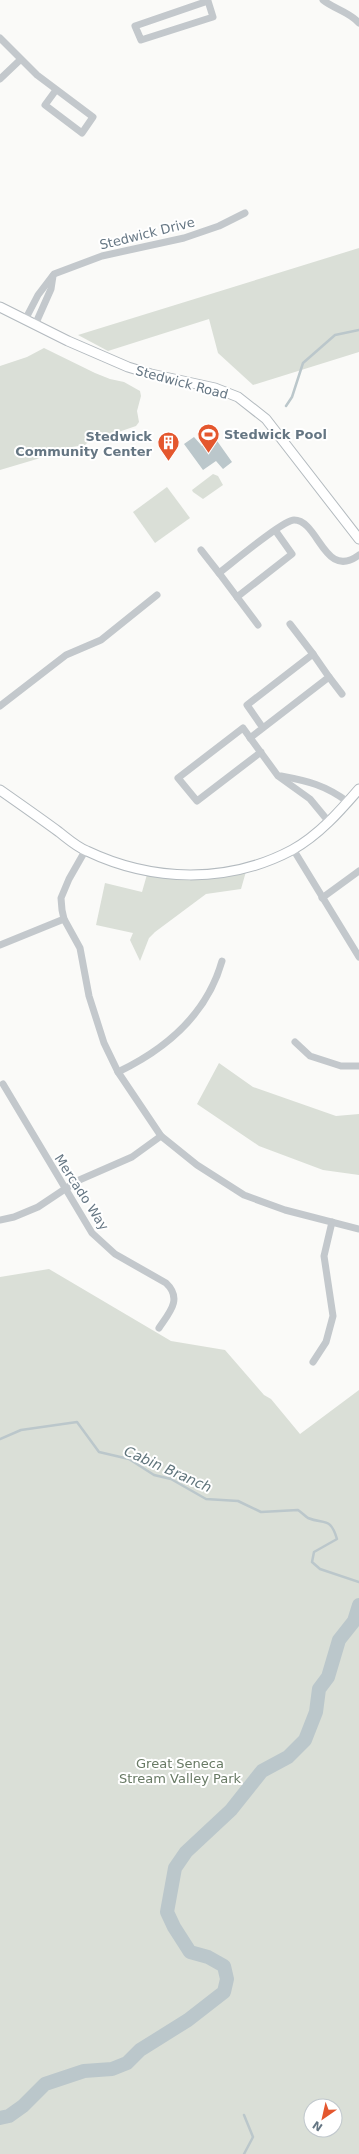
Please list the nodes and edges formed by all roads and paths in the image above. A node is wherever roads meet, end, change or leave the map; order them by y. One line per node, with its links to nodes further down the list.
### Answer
1 (208, 0): 1 (street)
2 (323, 0): 3 (street)
3 (359, 23)
4 (0, 38): 5 (street)
5 (20, 60): 6 (street); 7 (street)
6 (0, 79)
7 (56, 90): 7 (street)
8 (246, 214): 9 (street, Stedwick Drive)
9 (54, 274): 11 (street); 12 (street)
10 (0, 307): 11 (street, Stedwick Road)
11 (25, 320): 12 (street, Stedwick Road)
12 (35, 325): 14 (street, Stedwick Road)
13 (275, 530): 16 (street); 17 (street); 19 (street)
14 (358, 536)
15 (201, 550): 17 (street)
16 (359, 555)
17 (219, 573): 19 (street)
18 (157, 595): 25 (street)
19 (237, 597): 21 (street)
20 (290, 624): 22 (street)
21 (258, 625)
22 (313, 654): 23 (street); 26 (street)
23 (329, 678): 24 (street); 26 (street)
24 (342, 694)
25 (0, 706)
26 (263, 728): 27 (street)
27 (250, 738): 28 (street); 28 (street)
28 (261, 752): 29 (street)
29 (278, 776): 32 (street); 33 (street)
30 (359, 788): 32 (street)
31 (0, 790): 35 (street)
32 (348, 802): 33 (street)
33 (329, 822): 34 (street)
34 (293, 849): 35 (street); 37 (street)
35 (85, 851): 38 (street)
36 (359, 871): 37 (street)
37 (322, 898): 40 (street)
38 (64, 919): 39 (street); 44 (street)
39 (0, 945)
40 (359, 957)
41 (222, 961): 44 (street)
42 (295, 1042): 43 (street)
43 (359, 1066)
44 (118, 1072): 46 (street)
45 (3, 1084): 47 (street, Mercado Way)
46 (161, 1136): 47 (street); 49 (street)
47 (64, 1188): 48 (street); 51 (street, Mercado Way)
48 (0, 1220)
49 (332, 1222): 50 (street); 52 (street)
50 (359, 1229)
51 (160, 1328)
52 (313, 1362)

